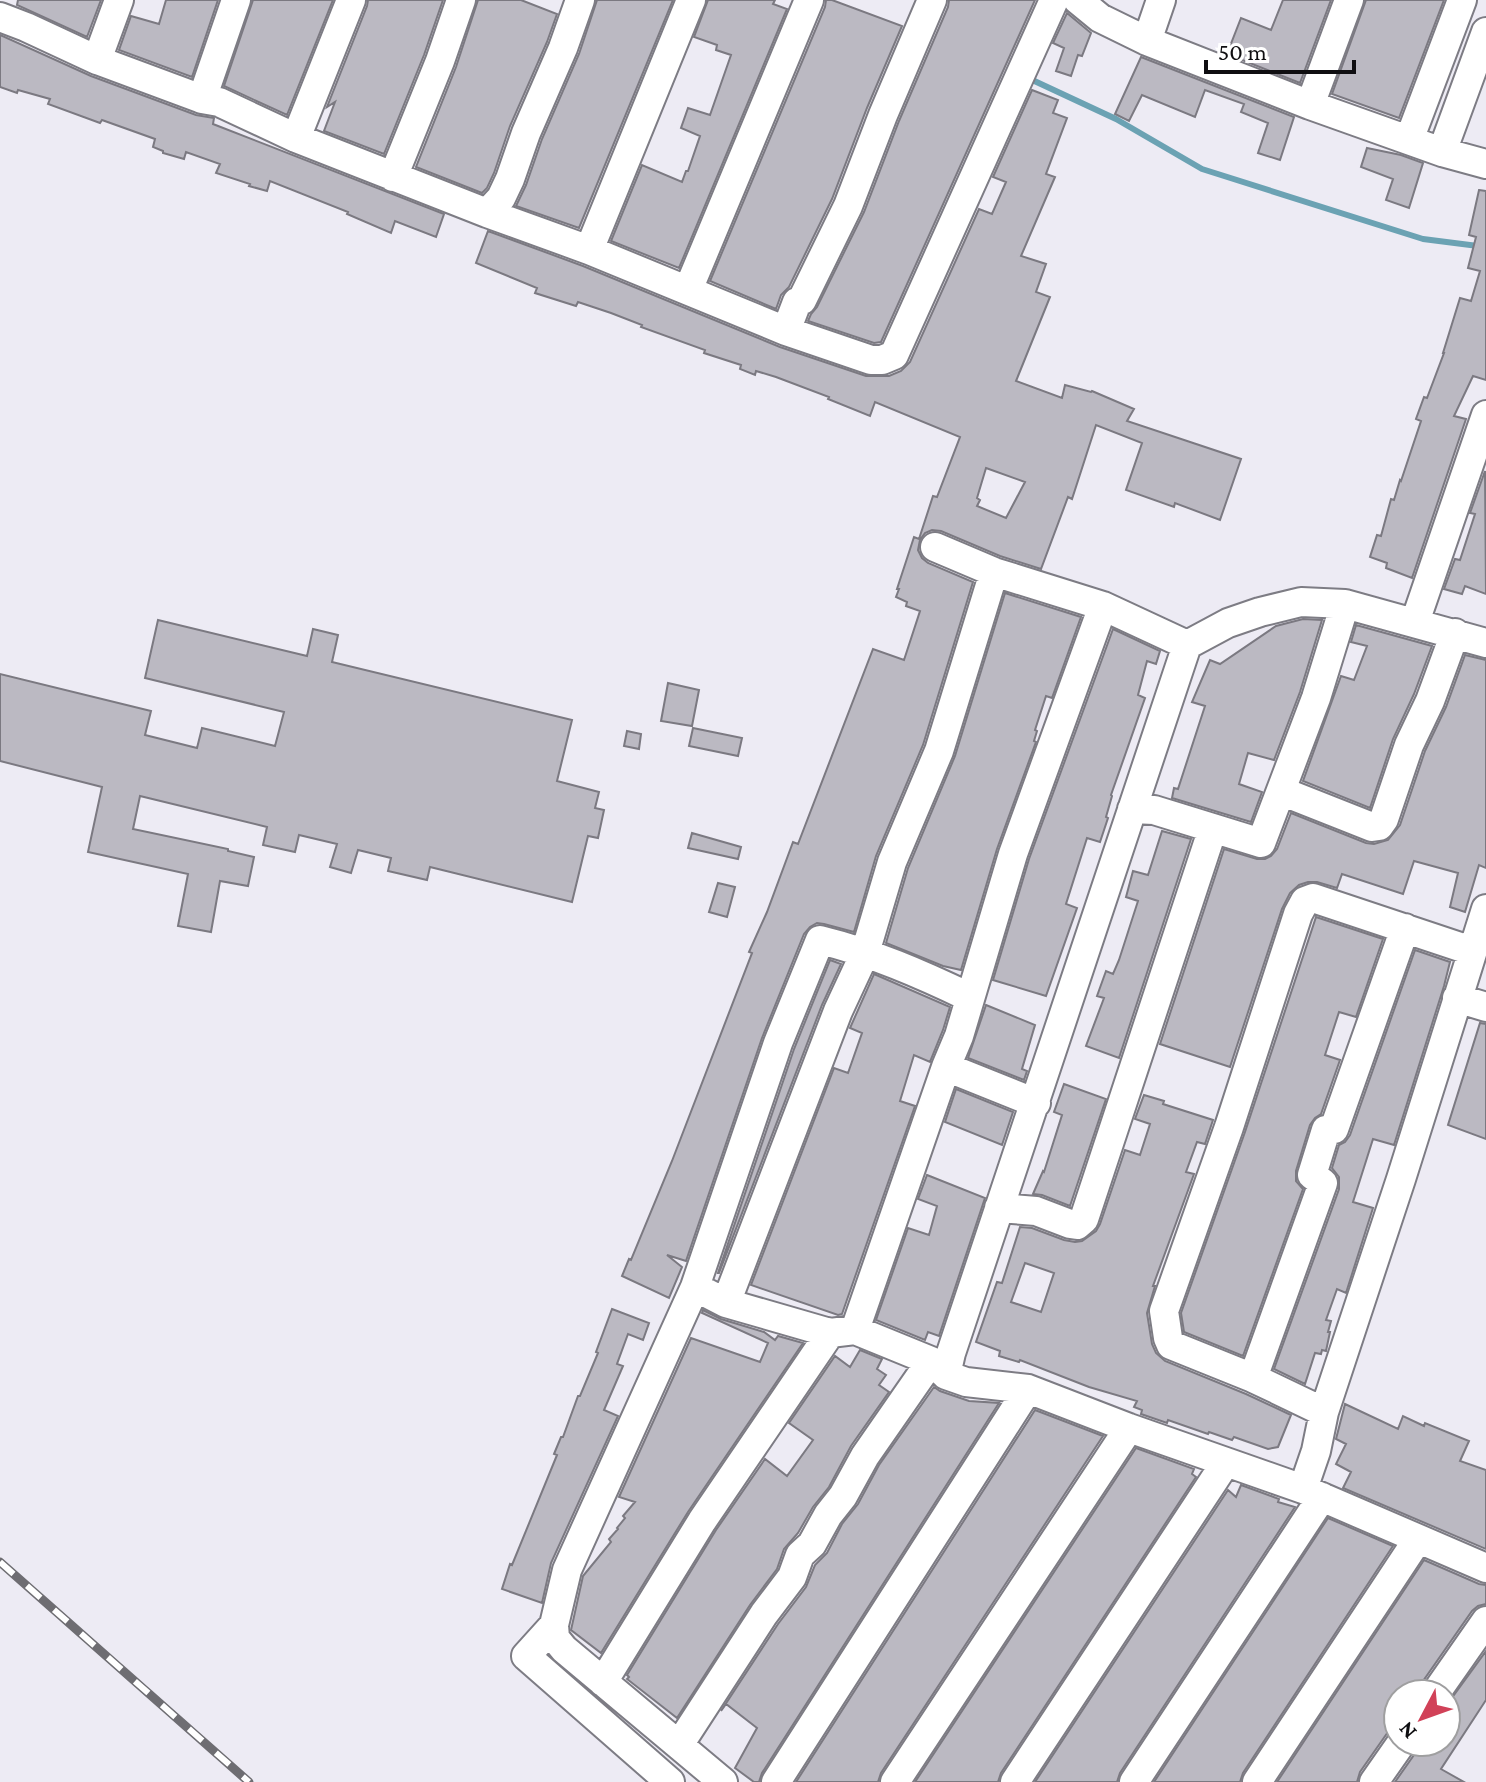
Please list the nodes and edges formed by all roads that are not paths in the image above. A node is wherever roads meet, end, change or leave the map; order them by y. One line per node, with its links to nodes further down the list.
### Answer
1 (119, 0): 17 (street)
2 (236, 0): 18 (street)
3 (351, 0): 20 (street)
4 (461, 0): 24 (street)
5 (580, 0): 25 (street)
6 (691, 0): 26 (street)
7 (809, 0): 27 (street)
8 (932, 0): 28 (street)
9 (1054, 0): 28 (street)
10 (1078, 0): 16 (street)
11 (1161, 0): 16 (street)
12 (1349, 0): 19 (street)
13 (1462, 0): 21 (street)
14 (0, 17): 17 (street)
15 (1486, 32): 22 (street)
16 (1147, 41): 19 (street)
17 (97, 60): 18 (street)
18 (202, 99): 20 (street)
19 (1310, 105): 21 (street)
20 (296, 138): 24 (street)
21 (1409, 140): 22 (street)
22 (1442, 152): 23 (street)
23 (1486, 164)
24 (393, 177): 25 (street)
25 (487, 213): 26 (street)
26 (589, 250): 27 (street)
27 (688, 290): 28 (street)
28 (786, 331)
29 (1486, 415): 34 (street)
30 (935, 547): 31 (street)
31 (994, 572): 33 (street); 44 (street)
32 (1345, 604): 34 (street); 37 (street); 38 (street)
33 (1103, 606): 37 (street); 45 (street)
34 (1415, 622): 35 (street)
35 (1455, 633): 36 (street); 38 (street)
36 (1486, 643)
37 (1187, 645): 39 (street)
38 (1281, 791): 40 (street)
39 (1132, 809): 40 (street); 49 (street)
40 (1213, 828): 50 (street)
41 (1486, 909): 43 (street)
42 (1405, 928): 43 (street); 55 (street); 55 (street)
43 (1472, 951): 46 (street)
44 (865, 953): 45 (street); 51 (street); 52 (street)
45 (969, 997): 48 (street)
46 (1457, 998): 47 (street); 57 (street)
47 (1486, 1007)
48 (946, 1067): 49 (street); 53 (street)
49 (1036, 1103): 50 (street)
50 (999, 1208): 54 (street)
51 (695, 1287): 52 (street); 64 (street)
52 (726, 1303): 53 (street)
53 (842, 1332): 54 (street); 66 (street)
54 (938, 1368): 56 (street); 67 (street)
55 (1253, 1378): 57 (street)
56 (1028, 1389): 58 (street); 71 (street)
57 (1324, 1412): 60 (street)
58 (1129, 1428): 59 (street); 72 (street)
59 (1226, 1462): 60 (street); 73 (street)
60 (1312, 1493): 61 (street); 74 (street)
61 (1418, 1539): 62 (street); 75 (street)
62 (1486, 1568)
63 (1486, 1621): 65 (street)
64 (554, 1625): 66 (street); 69 (street)
65 (1446, 1678)
66 (603, 1682): 67 (street)
67 (679, 1745): 70 (street)
68 (1391, 1758): 76 (street)
69 (670, 1782)
70 (723, 1782)
71 (776, 1782)
72 (895, 1782)
73 (1015, 1782)
74 (1134, 1782)
75 (1257, 1782)
76 (1374, 1782)

